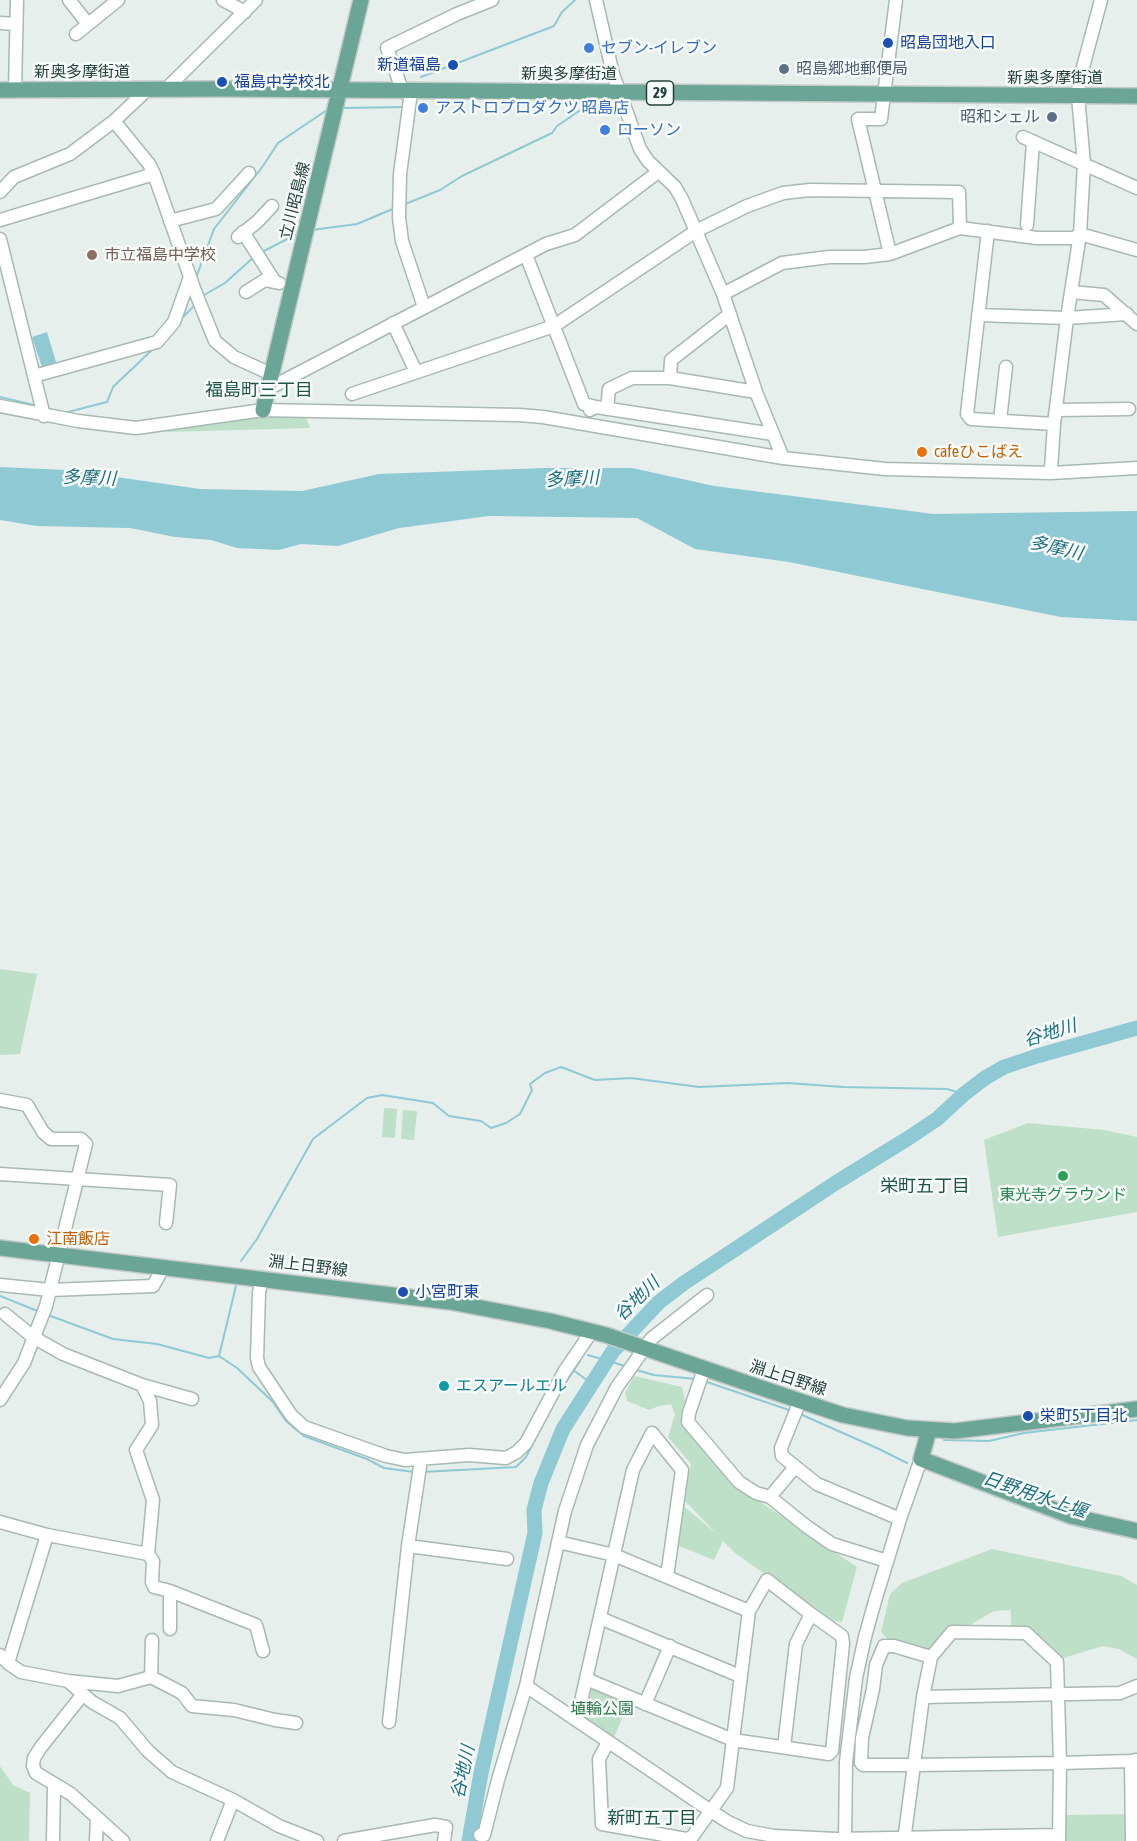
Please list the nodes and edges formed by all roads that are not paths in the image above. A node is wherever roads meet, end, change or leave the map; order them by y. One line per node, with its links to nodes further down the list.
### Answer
1 (17, 0): 13 (street)
2 (69, 0): 14 (street)
3 (118, 0): 14 (street)
4 (223, 0): 11 (street)
5 (256, 0): 11 (street)
6 (361, 0): 24 (main road, 立川昭島線)
7 (492, 0): 19 (street)
8 (596, 0): 20 (street)
9 (896, 0): 21 (street)
10 (1101, 0): 22 (street)
11 (245, 12): 16 (street)
12 (0, 23): 13 (street)
13 (15, 24): 17 (street)
14 (88, 24): 15 (street)
15 (76, 34)
16 (166, 89): 18 (main road, 新奥多摩街道 / 29); 24 (main road, 新奥多摩街道 / 29)
17 (7, 90): 18 (main road, 新奥多摩街道 / 29)
18 (147, 90): 25 (street)
19 (407, 92): 20 (main road, 新奥多摩街道 / 29); 24 (main road, 新奥多摩街道 / 29); 51 (street)
20 (621, 92): 21 (main road, 新奥多摩街道 / 29); 27 (street)
21 (883, 94): 22 (main road, 新奥多摩街道 / 29); 31 (street)
22 (1078, 96): 23 (main road, 新奥多摩街道 / 29); 26 (street)
23 (1137, 96)
24 (337, 102): 47 (main road, 立川昭島線)
25 (114, 121): 29 (street); 32 (street)
26 (1084, 164): 30 (street); 36 (street); 40 (street)
27 (658, 172): 38 (street); 44 (street)
28 (249, 173): 35 (street)
29 (154, 174): 34 (street); 35 (street)
30 (1137, 188)
31 (877, 191): 37 (street); 38 (street); 43 (street)
32 (0, 192)
33 (267, 208): 45 (street)
34 (0, 220)
35 (170, 221): 46 (street)
36 (1027, 225)
37 (960, 228): 39 (street); 43 (street)
38 (696, 231): 50 (street); 58 (street)
39 (988, 231): 40 (street); 54 (street)
40 (1080, 234): 42 (street); 49 (street)
41 (0, 239): 62 (street)
42 (1137, 250)
43 (890, 254): 50 (street)
44 (526, 255): 51 (street); 58 (street)
45 (275, 282): 47 (street); 48 (street)
46 (192, 283): 61 (street); 62 (street)
47 (292, 286): 61 (main road, 立川昭島線)
48 (246, 292)
49 (1071, 292): 53 (street); 55 (street)
50 (723, 294): 52 (street)
51 (424, 307): 56 (street)
52 (730, 314): 63 (street); 65 (street)
53 (1127, 314): 55 (street); 57 (street)
54 (978, 315): 55 (street); 73 (street)
55 (1068, 318): 72 (street)
56 (393, 323): 60 (street); 64 (street)
57 (1137, 324)
58 (554, 326): 60 (street); 68 (street)
59 (1006, 367): 73 (street)
60 (416, 372): 66 (street)
61 (270, 374): 64 (main road, 立川昭島線)
62 (34, 376): 70 (street)
63 (670, 378): 65 (street); 68 (street)
64 (266, 390): 71 (main road, 立川昭島線)
65 (756, 392): 75 (street)
66 (352, 394)
67 (0, 406): 70 (street)
68 (598, 409): 75 (street)
69 (1129, 409): 72 (street)
70 (43, 410): 71 (street)
71 (263, 410): 76 (street)
72 (1056, 410): 74 (street)
73 (1000, 420): 74 (street)
74 (1054, 424): 78 (street)
75 (773, 434): 76 (street)
76 (783, 458): 77 (street)
77 (1137, 468)
78 (1051, 470)
79 (0, 1100): 81 (street)
80 (0, 1174): 81 (street)
81 (78, 1179): 82 (street); 84 (street)
82 (166, 1223)
83 (0, 1248): 84 (main road, 淵上日野線)
84 (59, 1256): 85 (main road, 淵上日野線); 88 (street)
85 (163, 1268): 86 (main road, 淵上日野線); 88 (street)
86 (262, 1278): 91 (main road, 淵上日野線); 103 (street)
87 (0, 1285): 88 (street)
88 (50, 1290): 92 (street)
89 (707, 1295): 93 (street)
90 (5, 1314): 92 (street)
91 (592, 1331): 93 (main road, 淵上日野線); 103 (street)
92 (33, 1337): 95 (street); 97 (street)
93 (642, 1348): 94 (main road, 淵上日野線); 109 (street)
94 (704, 1369): 98 (main road, 淵上日野線); 104 (street)
95 (142, 1384): 96 (street); 111 (street)
96 (192, 1399)
97 (0, 1400)
98 (800, 1401): 100 (main road, 淵上日野線); 102 (street)
99 (1137, 1409): 100 (main road, 淵上日野線)
100 (929, 1430): 101 (main road)
101 (921, 1459): 105 (street); 107 (main road)
102 (795, 1467): 104 (street); 105 (street)
103 (419, 1468): 110 (street)
104 (770, 1497): 114 (street)
105 (900, 1519): 114 (street)
106 (0, 1522): 108 (street)
107 (1137, 1531)
108 (46, 1535): 111 (street); 125 (street)
109 (558, 1542): 112 (street); 130 (street)
110 (408, 1546): 113 (street); 137 (street)
111 (148, 1554): 116 (street)
112 (614, 1555): 115 (street); 115 (street); 119 (street)
113 (507, 1558)
114 (887, 1561): 158 (street)
115 (667, 1577): 117 (street)
116 (170, 1591): 120 (street); 123 (street)
117 (749, 1611): 118 (street); 126 (street)
118 (811, 1614): 141 (street); 141 (street)
119 (600, 1618): 122 (street); 128 (street)
120 (170, 1629)
121 (152, 1640): 127 (street)
122 (670, 1646): 126 (street); 135 (street)
123 (263, 1651)
124 (931, 1657): 133 (street); 134 (street); 144 (street)
125 (4, 1659): 129 (street)
126 (740, 1676): 139 (street)
127 (151, 1677): 129 (street); 138 (street)
128 (586, 1679): 135 (street); 136 (street)
129 (68, 1681): 132 (street)
130 (526, 1686): 136 (street); 150 (street)
131 (1137, 1686): 133 (street)
132 (83, 1694): 145 (street); 146 (street)
133 (1057, 1695): 134 (street); 143 (street)
134 (923, 1697): 144 (street)
135 (645, 1704): 139 (street)
136 (576, 1719): 140 (street)
137 (389, 1722)
138 (296, 1724)
139 (733, 1740): 141 (street); 147 (street)
140 (608, 1742): 147 (street); 157 (street)
141 (784, 1747)
142 (1134, 1761): 143 (street); 148 (street)
143 (1060, 1762): 144 (street); 153 (street)
144 (914, 1765): 155 (street)
145 (54, 1784): 149 (street); 159 (street)
146 (233, 1800): 162 (street); 163 (street)
147 (711, 1811): 152 (street); 157 (street)
148 (1135, 1814): 166 (street)
149 (97, 1818): 160 (street); 161 (street)
150 (480, 1834)
151 (401, 1836): 154 (street); 165 (street)
152 (745, 1836): 158 (street)
153 (1059, 1838): 156 (street)
154 (364, 1839): 164 (street)
155 (904, 1839): 156 (street); 158 (street)
156 (961, 1839)
157 (686, 1840)
158 (845, 1840)
159 (53, 1841)
160 (96, 1841)
161 (123, 1841)
162 (217, 1841)
163 (318, 1841)
164 (344, 1841)
165 (444, 1841)
166 (1132, 1841)

